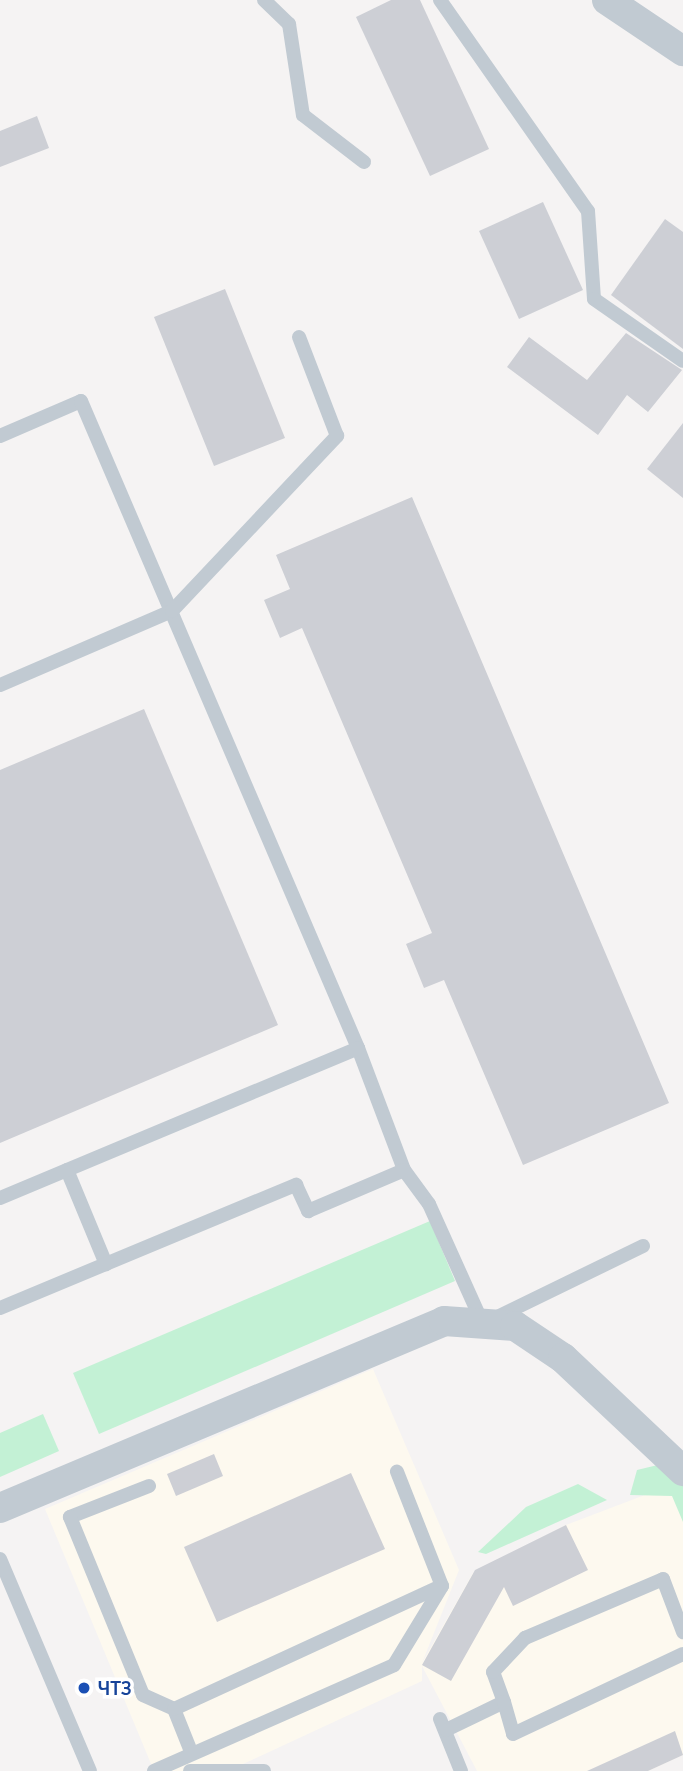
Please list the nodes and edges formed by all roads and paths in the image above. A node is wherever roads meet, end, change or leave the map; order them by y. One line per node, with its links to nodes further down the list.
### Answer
1 (264, 0): 5 (lane)
2 (440, 0): 7 (lane)
3 (607, 0): 4 (street)
4 (683, 50)
5 (364, 162)
6 (299, 337): 9 (lane)
7 (683, 361)
8 (0, 436): 9 (lane)
9 (172, 611): 10 (lane); 11 (lane)
10 (0, 685)
11 (358, 1048): 12 (lane); 13 (lane)
12 (67, 1170): 14 (lane); 16 (lane)
13 (404, 1170): 16 (lane); 18 (lane)
14 (0, 1198)
15 (643, 1246): 18 (lane)
16 (106, 1264): 17 (lane)
17 (0, 1308)
18 (484, 1324): 19 (street); 22 (street)
19 (683, 1471)
20 (397, 1472): 24 (lane)
21 (149, 1486): 28 (lane)
22 (0, 1508)
23 (0, 1559): 30 (lane)
24 (442, 1586): 28 (lane); 29 (lane)
25 (683, 1632): 27 (lane)
26 (683, 1654): 27 (lane)
27 (504, 1702): 34 (lane)
28 (174, 1709): 29 (lane)
29 (192, 1754): 31 (lane)
30 (90, 1771)
31 (154, 1771)
32 (190, 1771): 33 (lane)
33 (264, 1771)
34 (461, 1771)

